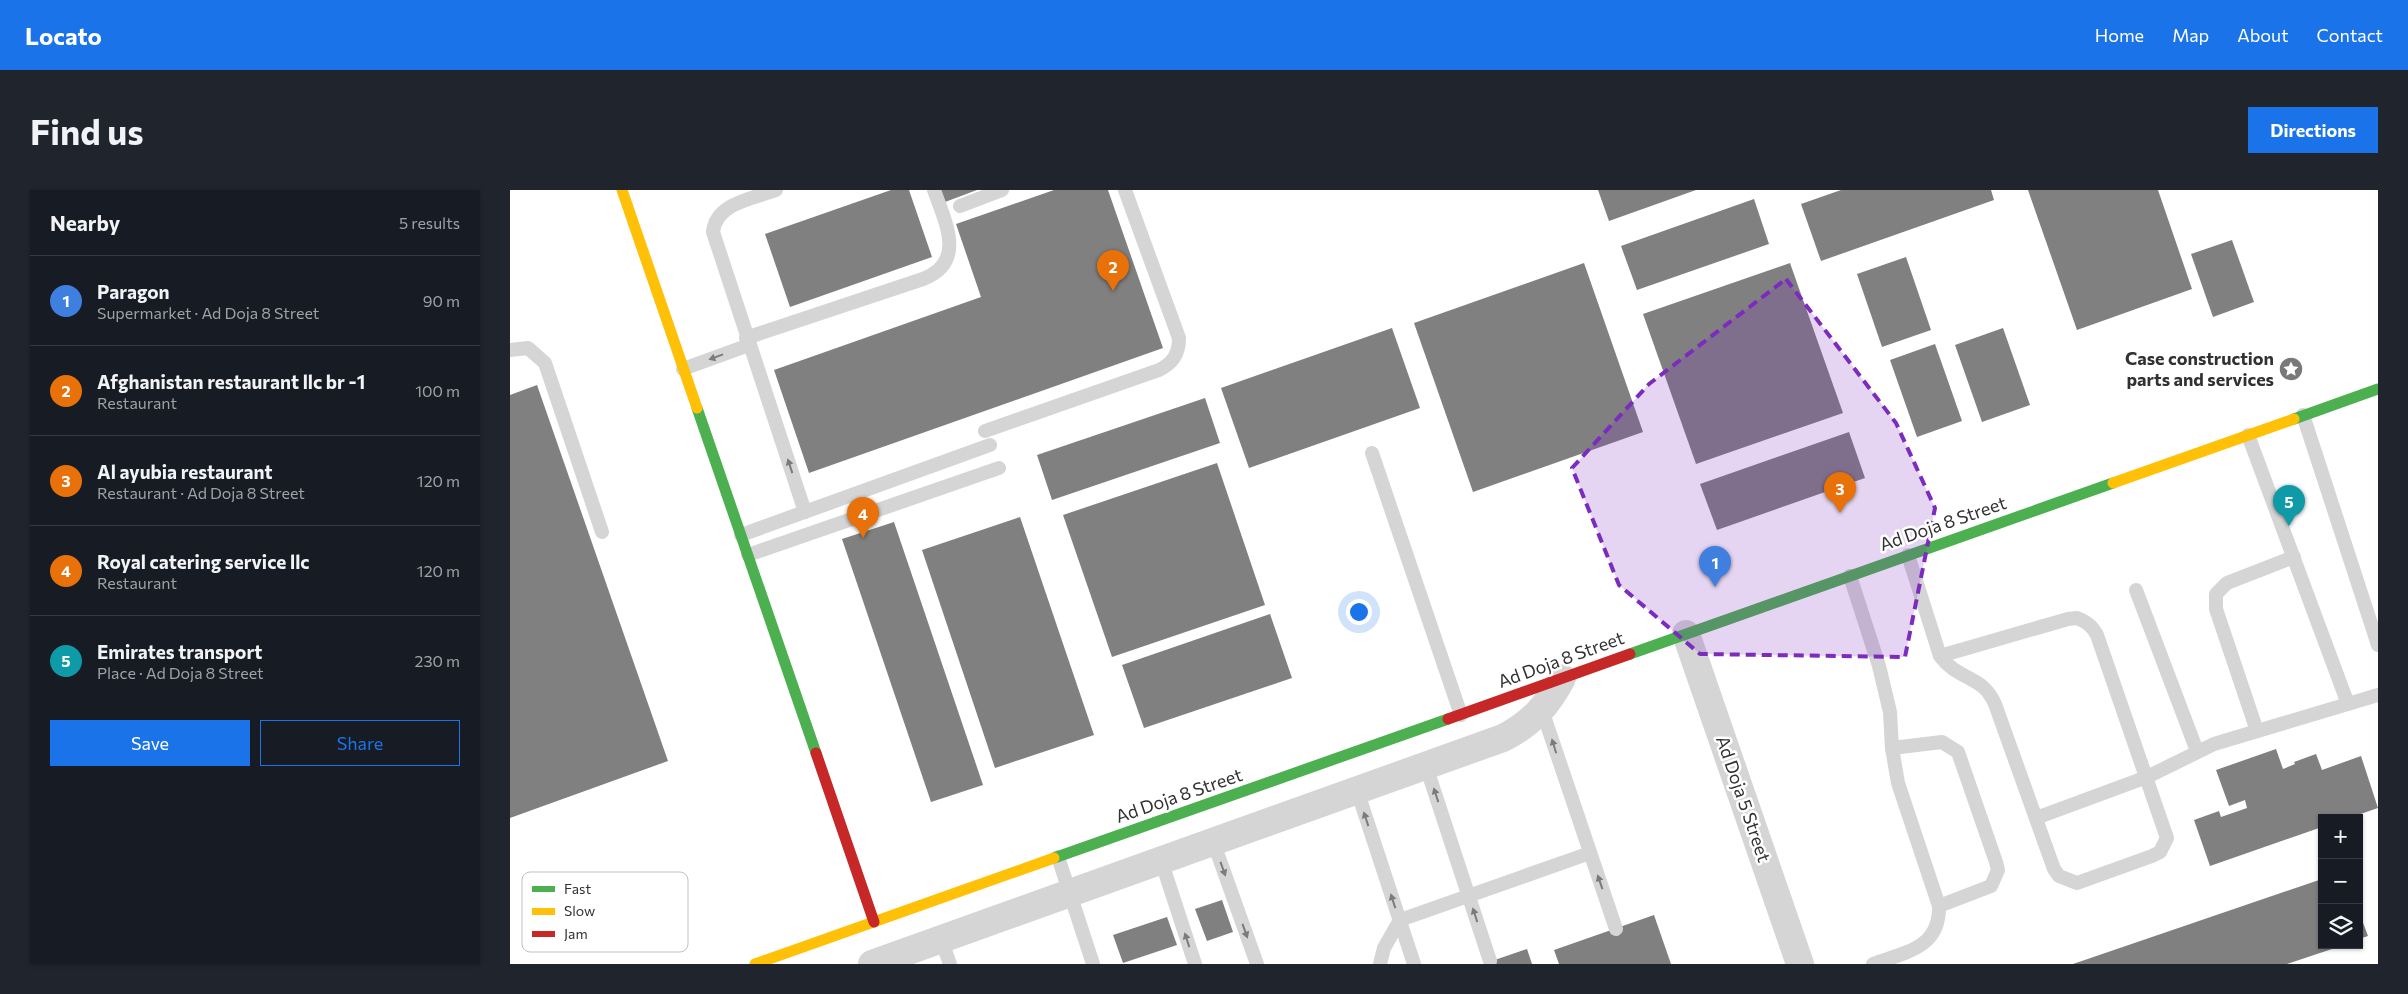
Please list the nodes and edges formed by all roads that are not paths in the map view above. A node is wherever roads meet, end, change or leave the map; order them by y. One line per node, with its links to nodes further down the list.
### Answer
1 (622, 190): 9 (street)
2 (776, 190): 7 (lane)
3 (934, 190): 7 (lane)
4 (1002, 190): 6 (lane)
5 (1125, 190): 12 (lane)
6 (960, 206)
7 (748, 342): 9 (lane, one-way to 9); 17 (lane, one-way to 7)
8 (510, 350): 18 (lane)
9 (683, 368): 19 (street)
10 (2378, 389): 11 (street, Ad Doja 8 Street)
11 (2303, 415): 13 (street, Ad Doja 8 Street); 26 (lane)
12 (985, 431)
13 (2248, 435): 21 (street, Ad Doja 8 Street); 22 (lane)
14 (990, 445): 17 (lane)
15 (1372, 454): 32 (lane)
16 (999, 468): 20 (lane)
17 (805, 512): 19 (lane)
18 (602, 532)
19 (741, 535): 20 (street)
20 (748, 555): 48 (street)
21 (1908, 556): 23 (street, Ad Doja 8 Street); 27 (lane)
22 (2294, 558): 30 (lane); 33 (lane)
23 (1850, 576): 25 (street, Ad Doja 8 Street); 34 (lane)
24 (2136, 590): 35 (lane)
25 (1686, 634): 28 (street, Ad Doja 8 Street); 59 (street, Ad Doja 5 Street)
26 (2378, 645)
27 (1940, 656): 37 (lane); 39 (lane)
28 (1562, 678): 31 (street); 32 (street, Ad Doja 8 Street)
29 (2378, 694): 30 (lane)
30 (2348, 704): 33 (lane)
31 (1542, 710): 36 (street); 41 (lane, one-way to 31)
32 (1461, 715): 42 (street, Ad Doja 8 Street)
33 (2257, 731): 35 (lane)
34 (1892, 748): 46 (lane); 46 (lane)
35 (2196, 751): 37 (lane)
36 (1426, 766): 38 (street); 45 (lane, one-way to 36)
37 (2146, 777): 39 (lane); 39 (lane)
38 (1357, 790): 40 (street); 47 (lane, one-way to 38)
39 (2036, 818)
40 (1213, 842): 43 (street); 56 (lane, one-way to 56)
41 (1590, 853): 45 (lane); 49 (lane, one-way to 41)
42 (1058, 857): 44 (lane); 48 (street, Ad Doja 8 Street)
43 (1161, 860): 44 (street); 55 (lane, one-way to 43)
44 (1069, 893): 50 (street); 54 (lane)
45 (1469, 896): 47 (lane); 51 (lane, one-way to 45)
46 (1939, 906): 60 (lane)
47 (1400, 920): 57 (lane); 58 (lane)
48 (874, 922): 52 (street, Ad Doja 8 Street)
49 (1616, 928)
50 (946, 952): 53 (street)
51 (1490, 961)
52 (755, 964)
53 (872, 964)
54 (1093, 964)
55 (1195, 964)
56 (1257, 964)
57 (1380, 964)
58 (1414, 964)
59 (1800, 964)
60 (1873, 964)

